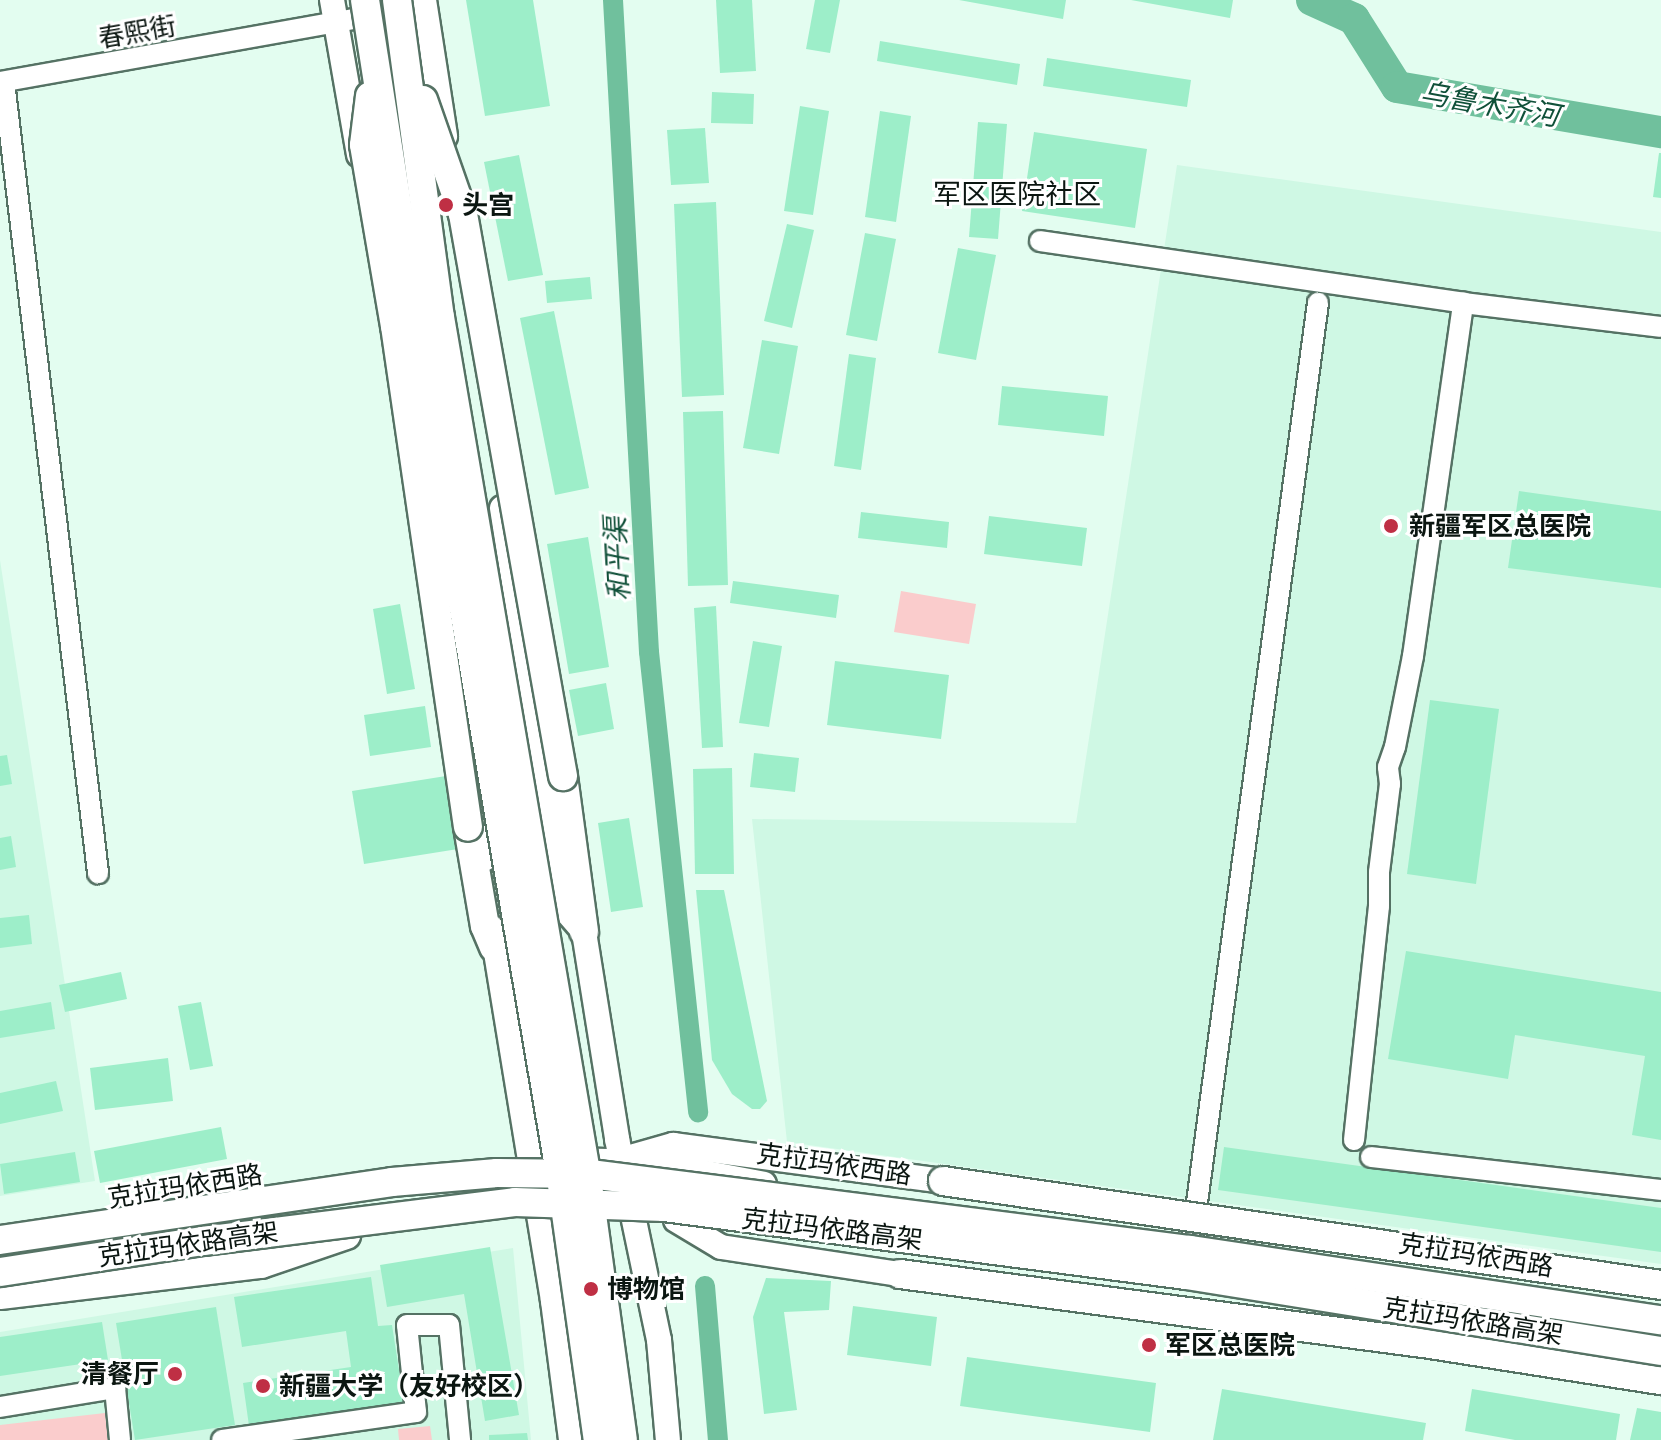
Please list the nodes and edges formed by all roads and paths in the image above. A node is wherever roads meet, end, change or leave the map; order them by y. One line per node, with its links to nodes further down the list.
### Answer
1 (365, 0): 5 (highway, bridge)
2 (415, 2): 3 (street, 春熙街); 4 (highway, bridge); 12 (main road)
3 (333, 12): 6 (street, 春熙街); 13 (main road)
4 (403, 43): 12 (highway, bridge); 42 (highway, bridge)
5 (375, 64): 13 (highway, bridge); 41 (highway, bridge)
6 (2, 82): 11 (street)
7 (1040, 241): 9 (street)
8 (1318, 303): 24 (street)
9 (1463, 303): 10 (street); 14 (street)
10 (1661, 327)
11 (98, 873)
12 (584, 932): 16 (main road)
13 (494, 947): 17 (main road)
14 (1354, 1140)
15 (1371, 1157): 19 (street)
16 (621, 1160): 17 (main road, 克拉玛依西路); 18 (main road); 21 (main road); 24 (main road, 克拉玛依西路)
17 (530, 1161): 20 (main road); 25 (main road, 克拉玛依西路)
18 (943, 1181): 29 (highway, bridge)
19 (1661, 1190)
20 (538, 1213): 21 (main road); 23 (main road); 40 (main road)
21 (635, 1218): 22 (main road); 43 (main road)
22 (676, 1220): 27 (main road); 30 (main road)
23 (346, 1235): 28 (main road); 31 (highway)
24 (1191, 1240): 30 (street); 32 (main road, 克拉玛依西路)
25 (0, 1241): 33 (highway, 克拉玛依路高架, bridge)
26 (0, 1272): 34 (highway, 克拉玛依路高架, bridge)
27 (900, 1274): 35 (highway)
28 (0, 1280)
29 (1661, 1285)
30 (1187, 1287): 34 (main road)
31 (0, 1295)
32 (1661, 1313)
33 (1661, 1320)
34 (1661, 1354)
35 (1661, 1380)
36 (0, 1407): 37 (street)
37 (120, 1440)
38 (222, 1440): 39 (street)
39 (460, 1440)
40 (571, 1440)
41 (598, 1440)
42 (623, 1440)
43 (668, 1440)

